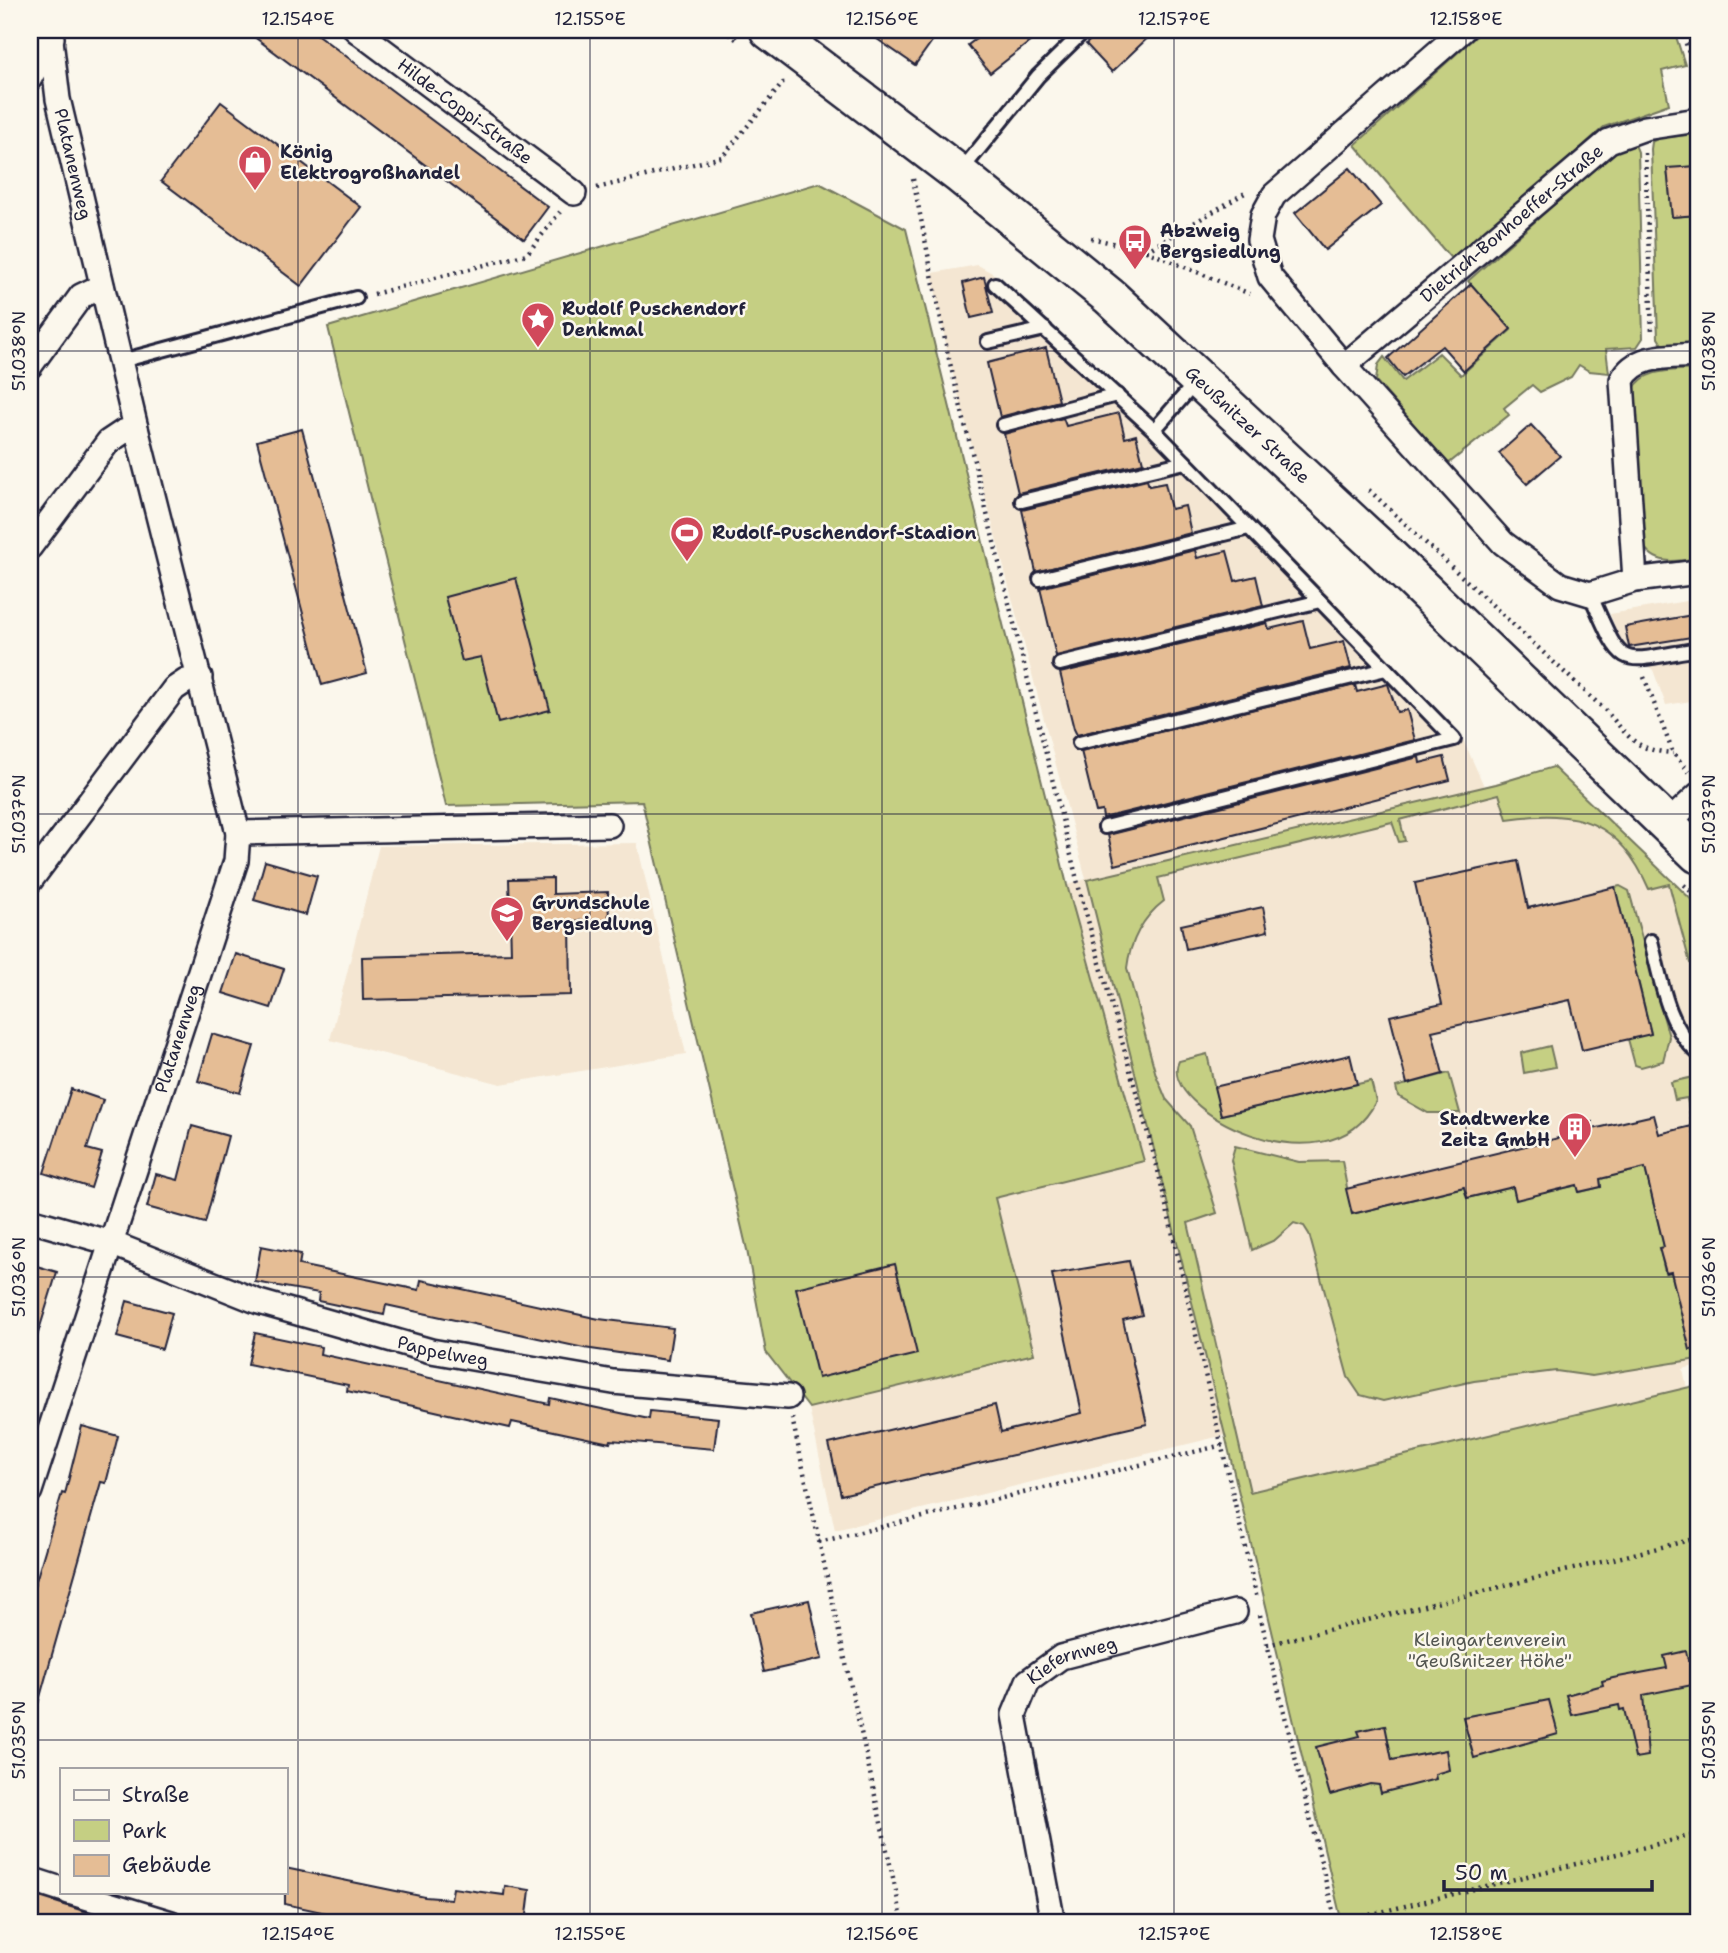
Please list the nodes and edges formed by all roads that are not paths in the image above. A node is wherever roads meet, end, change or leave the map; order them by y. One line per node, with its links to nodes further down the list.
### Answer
1 (356, 30): 9 (street, Hilde-Coppi-Straße)
2 (769, 30): 8 (main road, Geußnitzer Straße)
3 (1085, 30): 8 (lane)
4 (1463, 30): 18 (street)
5 (51, 33): 6 (street, Platanenweg); 11 (street, Platanenweg)
6 (30, 78)
7 (1698, 120): 18 (street, Dietrich-Bonhoeffer-Straße)
8 (959, 174): 19 (main road, Geußnitzer Straße)
9 (574, 193)
10 (995, 284): 13 (lane)
11 (103, 286): 16 (street, Platanenweg); 17 (street)
12 (356, 298): 16 (lane)
13 (1045, 329): 14 (lane); 20 (lane)
14 (988, 342)
15 (1698, 355): 30 (street)
16 (121, 361): 22 (street, Platanenweg)
17 (30, 366)
18 (1344, 366): 31 (street)
19 (1199, 379): 23 (lane); 39 (main road, Geußnitzer Straße)
20 (1117, 395): 21 (lane); 23 (lane)
21 (1003, 425)
22 (136, 428): 27 (street); 36 (street, Platanenweg)
23 (1154, 430): 24 (lane)
24 (1185, 462): 25 (lane); 26 (lane)
25 (1022, 501)
26 (1250, 528): 29 (lane); 32 (lane)
27 (30, 547)
28 (1698, 572): 30 (street)
29 (1040, 579)
30 (1634, 580): 31 (street)
31 (1590, 594): 33 (lane)
32 (1320, 601): 34 (lane); 35 (lane)
33 (1698, 649)
34 (1060, 664)
35 (1385, 669): 37 (lane); 41 (lane)
36 (200, 677): 42 (street, Platanenweg); 44 (street)
37 (1079, 743)
38 (1698, 795): 39 (street)
39 (1667, 824): 43 (main road, Geußnitzer Straße)
40 (608, 825): 42 (street)
41 (1105, 827)
42 (238, 833): 48 (street, Platanenweg)
43 (1698, 854)
44 (30, 881)
45 (1651, 941): 46 (lane)
46 (1698, 1053)
47 (30, 1220): 48 (street)
48 (111, 1243): 49 (street, Pappelweg); 50 (street, Platanenweg)
49 (788, 1397)
50 (30, 1491)
51 (1236, 1612): 56 (street, Kiefernweg)
52 (30, 1880): 53 (street)
53 (60, 1889)
54 (76, 1894): 55 (street)
55 (171, 1923)
56 (1053, 1923)

